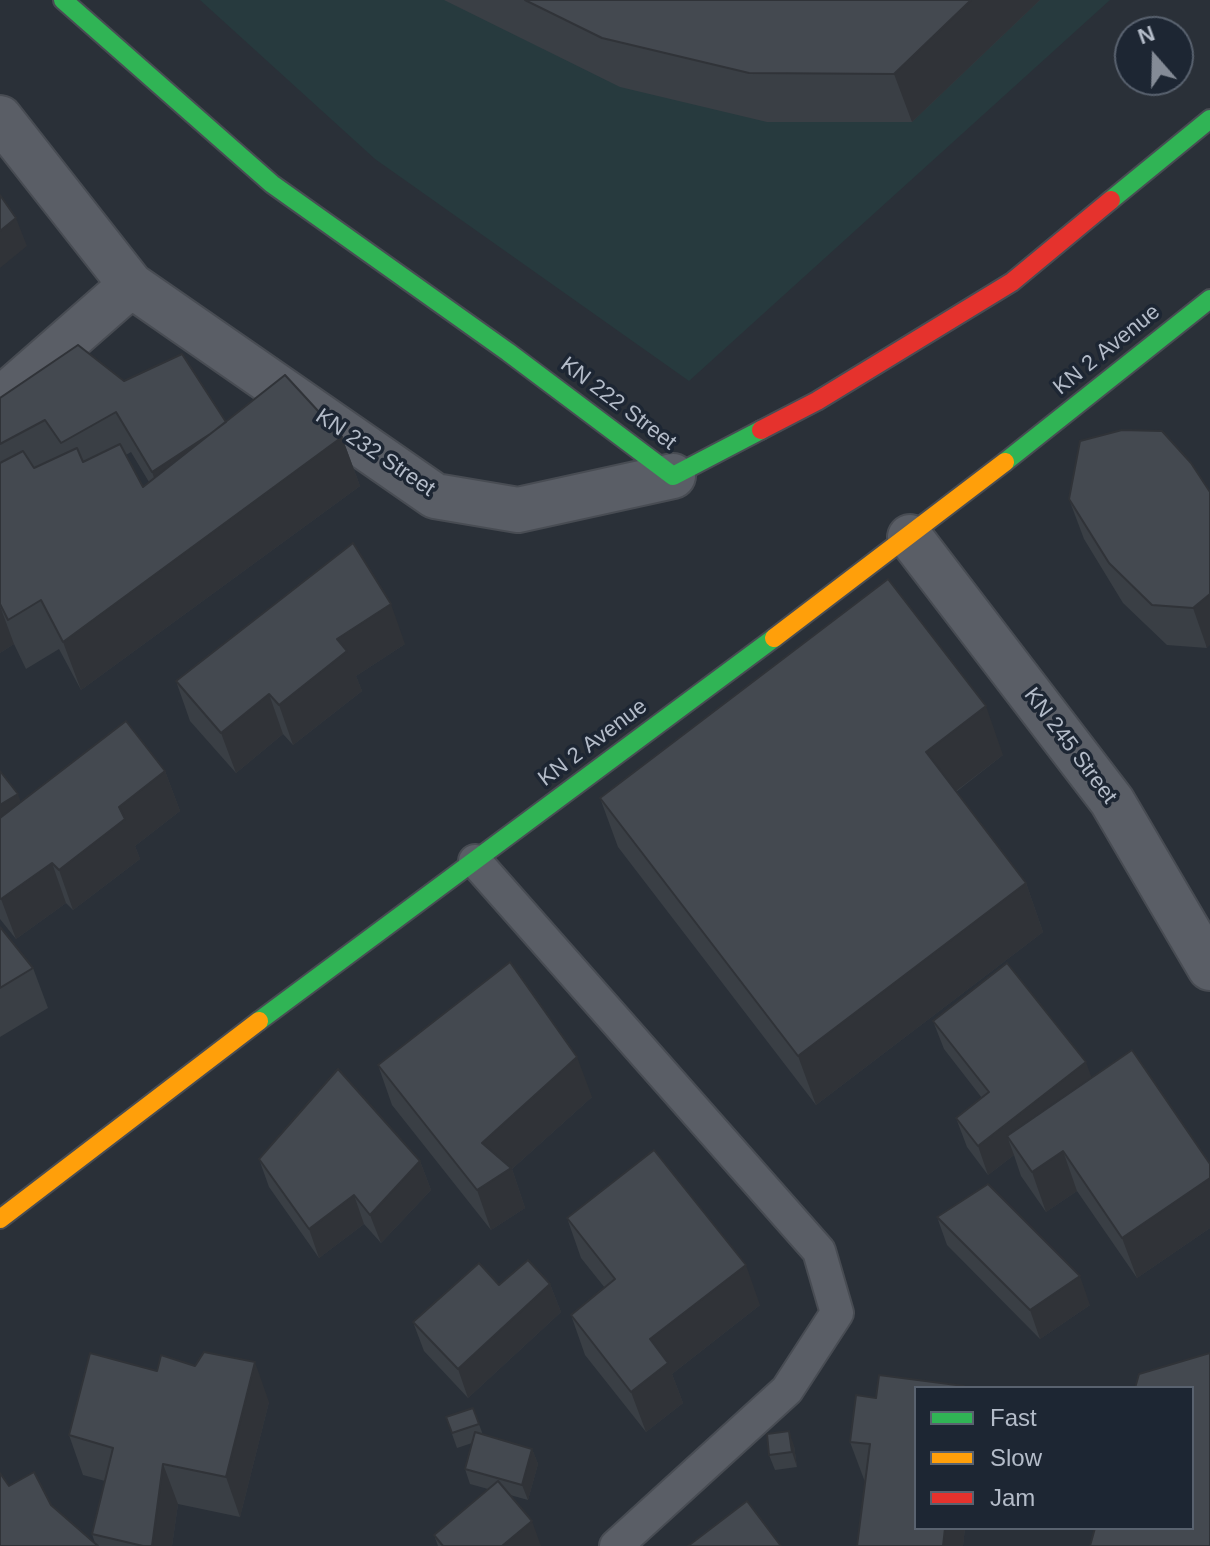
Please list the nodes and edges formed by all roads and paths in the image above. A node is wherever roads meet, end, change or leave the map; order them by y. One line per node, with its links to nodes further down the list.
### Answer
1 (63, 0): 7 (main road, KN 222 Street)
2 (0, 118): 4 (street, KN 232 Street)
3 (1210, 119): 7 (main road, KN 222 Street)
4 (131, 285): 6 (street); 7 (street, KN 232 Street)
5 (1210, 299): 8 (main road, KN 2 Avenue)
6 (0, 400)
7 (673, 476)
8 (910, 537): 9 (main road, KN 2 Avenue); 10 (street, KN 245 Street)
9 (475, 861): 11 (main road, KN 2 Avenue); 12 (lane)
10 (1210, 968)
11 (0, 1219)
12 (616, 1546)

